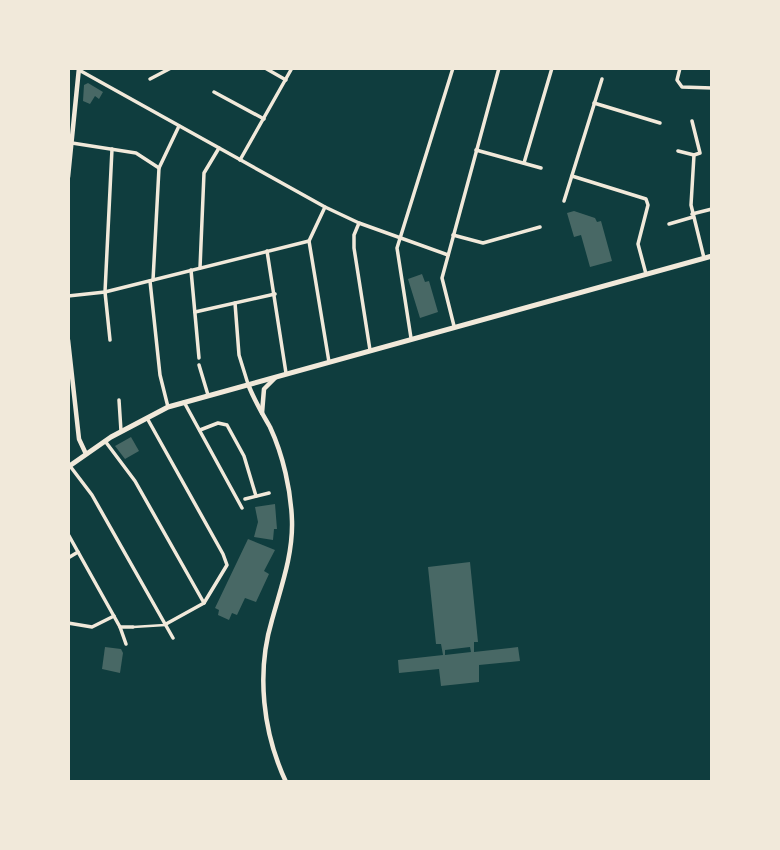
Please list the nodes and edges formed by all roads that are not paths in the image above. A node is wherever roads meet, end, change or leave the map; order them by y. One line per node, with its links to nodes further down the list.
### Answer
1 (170, 68): 9 (street)
2 (265, 68): 11 (street)
3 (292, 68): 11 (street)
4 (453, 68): 40 (street)
5 (499, 68): 22 (street)
6 (552, 68): 27 (street)
7 (680, 68): 12 (street)
8 (79, 69): 18 (street); 19 (street)
9 (150, 79)
10 (602, 79): 14 (street)
11 (286, 80): 15 (street)
12 (712, 88)
13 (214, 92): 15 (street)
14 (594, 103): 17 (street); 30 (street)
15 (264, 119): 26 (street)
16 (692, 121): 25 (street)
17 (660, 123)
18 (180, 126): 20 (street); 28 (street)
19 (72, 143): 21 (street); 23 (street)
20 (219, 148): 26 (street); 46 (street)
21 (112, 149): 28 (street); 50 (street)
22 (476, 150): 27 (street); 39 (street)
23 (69, 151): 31 (street)
24 (678, 152): 25 (street)
25 (694, 155): 35 (street)
26 (240, 160): 33 (street)
27 (524, 163): 29 (street)
28 (159, 168): 49 (street)
29 (541, 168)
30 (572, 176): 32 (street); 48 (street)
31 (68, 177)
32 (564, 201)
33 (325, 207): 36 (street); 41 (street)
34 (712, 209): 35 (street)
35 (693, 216): 37 (street); 45 (street)
36 (359, 223): 40 (street); 59 (street)
37 (669, 224)
38 (540, 228): 39 (street)
39 (453, 235): 43 (street)
40 (400, 237): 43 (street); 56 (street)
41 (309, 241): 42 (street); 62 (street)
42 (267, 251): 46 (street); 51 (street)
43 (448, 255): 55 (street)
44 (712, 256): 45 (main road)
45 (704, 258): 48 (main road)
46 (200, 268): 47 (street)
47 (191, 270): 49 (street); 54 (street)
48 (646, 274): 55 (main road)
49 (151, 281): 50 (street); 70 (street)
50 (105, 292): 52 (street); 58 (street)
51 (275, 294): 53 (street); 64 (street)
52 (68, 296)
53 (235, 303): 54 (street); 66 (street)
54 (194, 312): 60 (street)
55 (454, 326): 56 (main road)
56 (411, 338): 59 (main road)
57 (68, 340): 61 (street)
58 (110, 340)
59 (370, 350): 62 (main road)
60 (199, 358)
61 (69, 361): 76 (street)
62 (328, 362): 64 (main road)
63 (199, 365): 67 (street)
64 (287, 374): 65 (main road)
65 (276, 377): 66 (main road); 71 (street)
66 (248, 384): 67 (main road); 71 (street)
67 (208, 395): 69 (main road)
68 (119, 400): 74 (street)
69 (184, 402): 70 (main road); 73 (street)
70 (168, 407): 72 (main road)
71 (262, 414): 93 (street)
72 (146, 417): 74 (main road); 85 (street)
73 (199, 430): 79 (street); 81 (street)
74 (121, 431): 75 (main road)
75 (105, 441): 76 (main road); 85 (street)
76 (86, 454): 77 (main road)
77 (69, 466): 88 (street)
78 (269, 493): 79 (street)
79 (256, 496): 80 (street)
80 (246, 499)
81 (242, 508)
82 (68, 534): 83 (street)
83 (79, 551): 84 (street); 86 (street)
84 (68, 558)
85 (204, 603): 88 (street)
86 (114, 616): 87 (street); 89 (street)
87 (68, 623)
88 (166, 624): 90 (street); 91 (street)
89 (120, 627): 90 (street); 92 (street)
90 (133, 627)
91 (173, 638)
92 (126, 643)
93 (286, 782)

